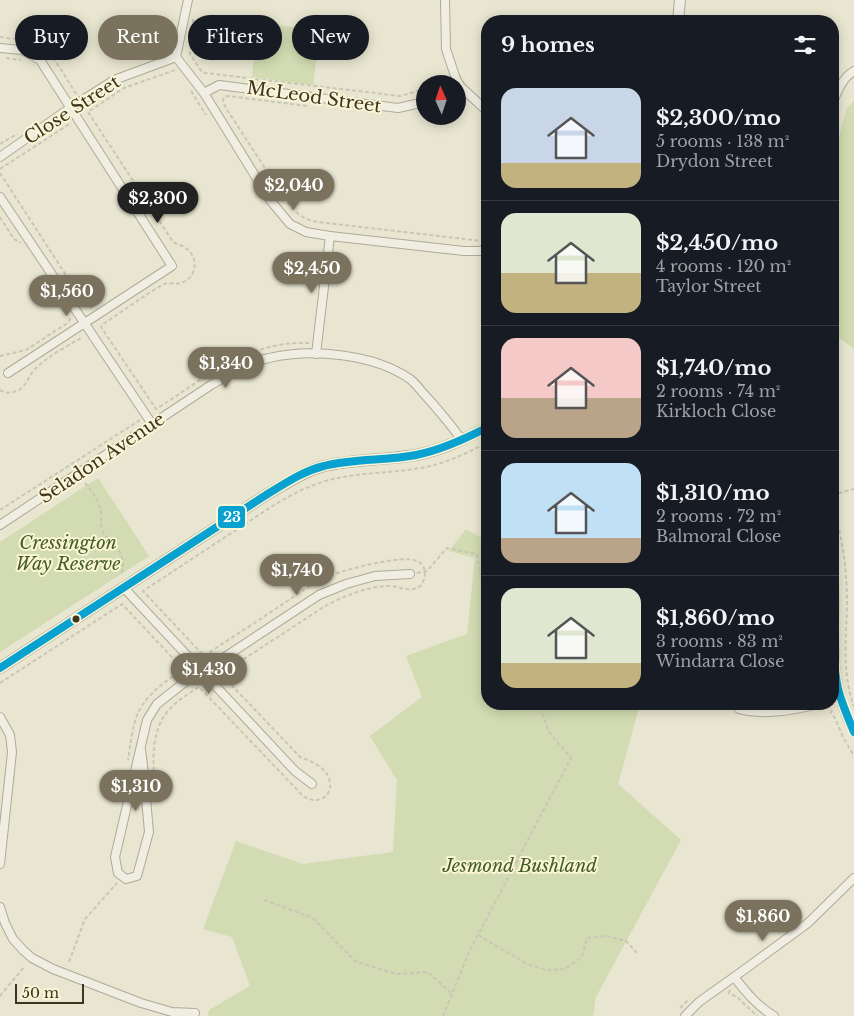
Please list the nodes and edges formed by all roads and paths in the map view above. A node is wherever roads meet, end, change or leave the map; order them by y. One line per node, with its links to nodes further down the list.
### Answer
1 (188, 0): 7 (street)
2 (445, 0): 15 (street)
3 (680, 0): 4 (street)
4 (679, 15)
5 (0, 37): 18 (path)
6 (0, 48): 25 (street)
7 (178, 48)
8 (2, 57): 9 (path)
9 (15, 59)
10 (168, 60): 25 (street, Close Street)
11 (178, 60): 20 (street)
12 (194, 60): 19 (path)
13 (178, 71): 26 (path)
14 (854, 71): 17 (street)
15 (455, 75)
16 (190, 89): 27 (path)
17 (839, 89)
18 (82, 91)
19 (416, 92)
20 (204, 93): 22 (street, McLeod Street); 36 (street)
21 (466, 93): 24 (street)
22 (416, 104)
23 (309, 106): 37 (path)
24 (481, 106)
25 (70, 108): 31 (street, Close Street); 42 (street)
26 (88, 112)
27 (211, 121)
28 (71, 122): 32 (path)
29 (19, 133): 30 (path)
30 (0, 144)
31 (0, 157)
32 (0, 169)
33 (0, 173): 40 (path)
34 (0, 197): 42 (street)
35 (0, 217): 38 (path)
36 (330, 236): 39 (street); 46 (street)
37 (481, 240)
38 (22, 244)
39 (481, 251)
40 (99, 303)
41 (70, 318): 47 (path)
42 (84, 324): 48 (street); 51 (street)
43 (101, 327): 45 (path)
44 (83, 338): 49 (path)
45 (309, 343)
46 (316, 354): 51 (street, Seladon Avenue); 53 (street, Seladon Avenue)
47 (0, 356)
48 (8, 373)
49 (0, 390)
50 (140, 420): 58 (path)
51 (152, 424): 59 (street, Seladon Avenue)
52 (481, 430): 53 (street)
53 (462, 440): 65 (street)
54 (481, 445): 67 (path)
55 (85, 483): 63 (path)
56 (854, 489): 57 (path)
57 (839, 493)
58 (0, 510)
59 (0, 525)
60 (839, 531): 80 (path)
61 (425, 571): 62 (path); 64 (path); 67 (path)
62 (410, 574): 72 (street)
63 (122, 575)
64 (481, 577)
65 (124, 588): 70 (street); 72 (street)
66 (122, 604): 76 (path)
67 (204, 656): 68 (path); 69 (path)
68 (200, 659)
69 (208, 659)
70 (0, 668)
71 (185, 668): 74 (path)
72 (202, 671): 87 (street); 89 (street)
73 (218, 671): 75 (path)
74 (185, 672)
75 (217, 676)
76 (0, 683)
77 (196, 684): 78 (path)
78 (204, 685)
79 (839, 704): 86 (street)
80 (854, 707)
81 (541, 710): 95 (path)
82 (739, 710): 83 (street)
83 (783, 710)
84 (832, 710): 88 (path)
85 (0, 717): 90 (street)
86 (854, 732)
87 (141, 750): 87 (street)
88 (854, 756)
89 (312, 784)
90 (0, 864)
91 (854, 878): 99 (street)
92 (117, 883): 97 (path)
93 (264, 900): 101 (path)
94 (0, 907): 105 (street)
95 (478, 935): 96 (path); 101 (path)
96 (637, 953)
97 (69, 962)
98 (24, 967): 102 (path)
99 (734, 977): 107 (street); 109 (street)
100 (730, 990): 108 (path)
101 (452, 994): 106 (path)
102 (0, 996)
103 (690, 998): 104 (path)
104 (679, 1009)
105 (195, 1013)
106 (443, 1016)
107 (685, 1016)
108 (757, 1016)
109 (774, 1016)

